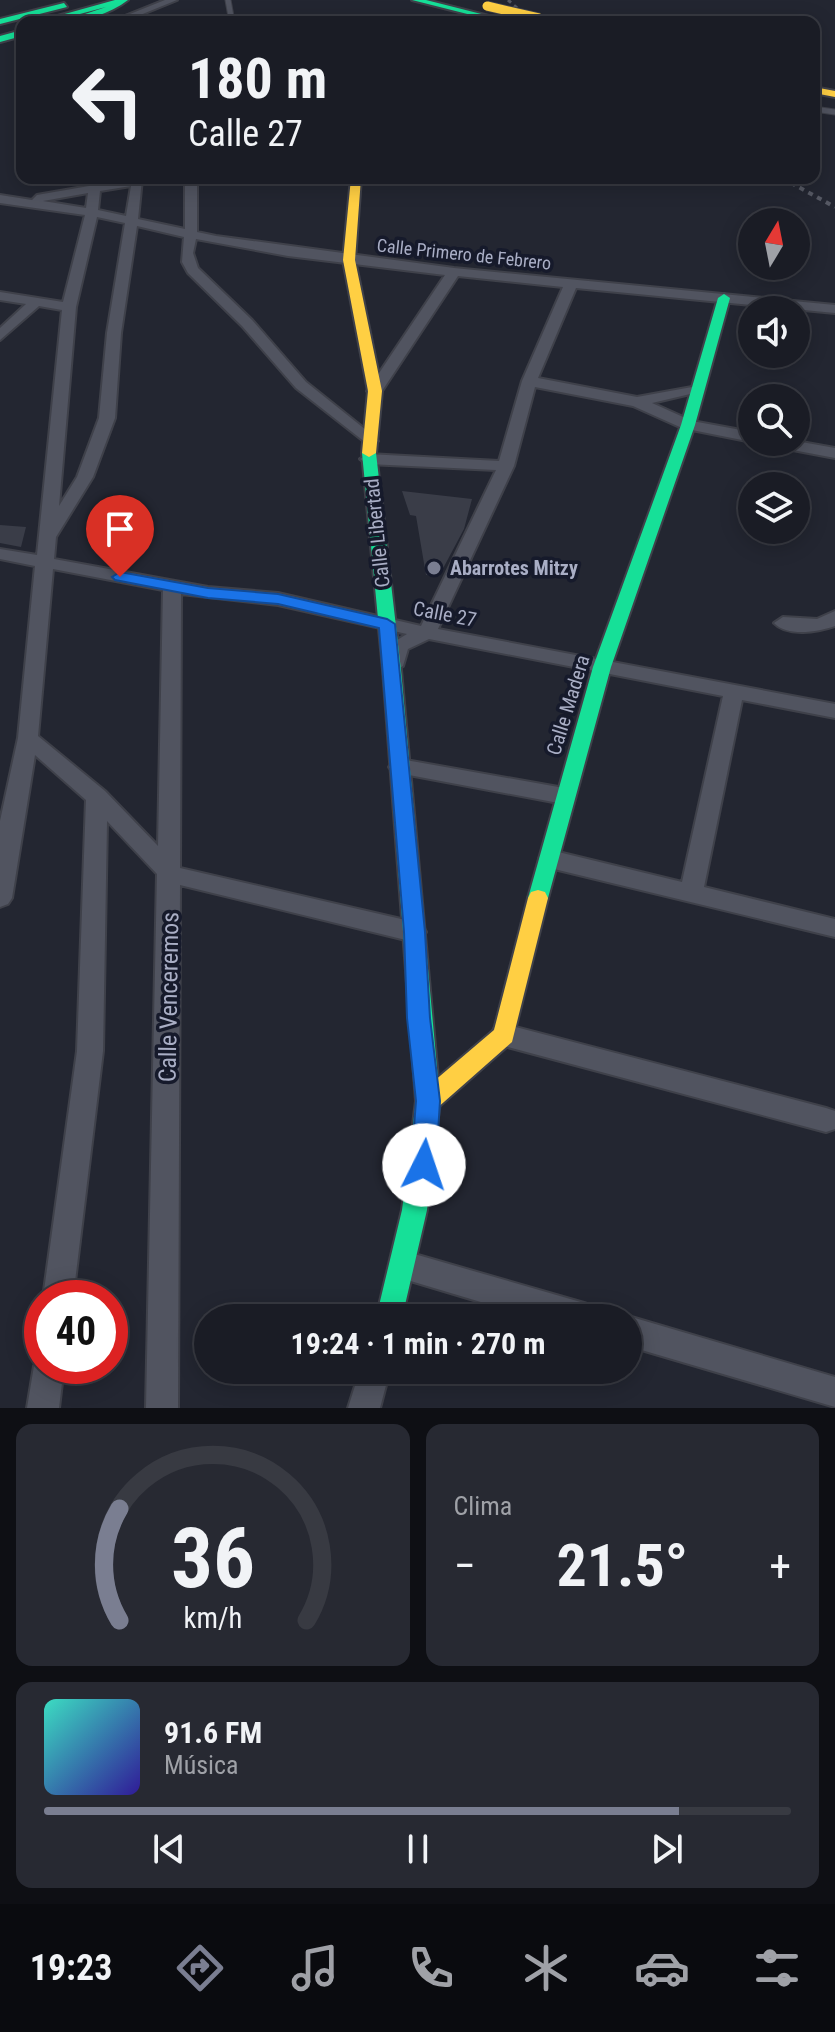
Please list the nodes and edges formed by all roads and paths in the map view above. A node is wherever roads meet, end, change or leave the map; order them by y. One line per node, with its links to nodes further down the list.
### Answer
1 (82, 0): 6 (main road)
2 (124, 0): 7 (main road); 8 (main road)
3 (173, 0): 9 (street)
4 (416, 0): 10 (main road)
5 (459, 0): 11 (main road, bridge)
6 (36, 16)
7 (63, 16)
8 (86, 16)
9 (131, 16)
10 (485, 16)
11 (530, 16)
12 (89, 184): 18 (street)
13 (96, 184): 19 (street)
14 (137, 184): 20 (street)
15 (191, 184): 21 (street)
16 (355, 184): 22 (main road, Calle Libertad)
17 (1, 200): 18 (street)
18 (22, 202): 19 (street, Calle Primero de Febrero)
19 (92, 212): 20 (street, Calle Primero de Febrero); 28 (street)
20 (133, 220): 21 (street, Calle Primero de Febrero); 41 (street)
21 (191, 235): 22 (street, Calle Primero de Febrero); 38 (street)
22 (349, 260): 23 (street, Calle Primero de Febrero); 33 (main road, Calle Libertad)
23 (454, 272): 24 (street, Calle Primero de Febrero); 33 (street)
24 (571, 283): 26 (street, Calle Primero de Febrero); 31 (street)
25 (0, 296): 27 (street)
26 (724, 298): 29 (street, Calle Primero de Febrero); 32 (main road, Calle Madera)
27 (36, 302): 28 (street); 30 (street)
28 (69, 307): 41 (street)
29 (835, 309)
30 (0, 336)
31 (529, 381): 34 (street); 40 (street)
32 (698, 388): 34 (street); 35 (main road, Calle Madera)
33 (375, 391): 38 (main road, Calle Libertad)
34 (637, 402): 35 (street)
35 (688, 425): 36 (street); 49 (main road, Calle Madera)
36 (738, 434)
37 (810, 448): 39 (street)
38 (369, 450): 40 (street); 47 (main road, Calle Libertad)
39 (835, 453)
40 (506, 466): 48 (street)
41 (46, 539): 43 (street)
42 (0, 554): 43 (street, Calle 27)
43 (43, 563): 44 (street, Calle 27); 53 (street)
44 (172, 586): 47 (street, Calle 27); 59 (street, Calle Venceremos)
45 (835, 617): 46 (street)
46 (783, 623)
47 (387, 624): 48 (street, Calle 27); 50 (main road, Calle Libertad)
48 (427, 633): 49 (street, Calle 27); 50 (street)
49 (602, 667): 51 (street, Calle 27); 55 (main road, Calle Madera)
50 (392, 670): 54 (main road, Calle Libertad)
51 (734, 693): 52 (street, Calle 27); 60 (street)
52 (835, 711)
53 (28, 738): 56 (street); 57 (street)
54 (400, 767): 55 (street); 63 (main road, Calle Libertad)
55 (564, 796): 58 (main road, Calle Madera)
56 (97, 797): 59 (street); 68 (street)
57 (5, 819): 61 (street)
58 (550, 859): 60 (street); 64 (main road, Calle Madera)
59 (171, 874): 63 (street); 76 (street, Calle Venceremos)
60 (691, 892): 62 (street)
61 (0, 898)
62 (835, 928)
63 (414, 932): 65 (main road, Calle Libertad)
64 (504, 1035): 65 (main road); 66 (street)
65 (428, 1101): 67 (main road, Calle Libertad)
66 (826, 1120)
67 (404, 1265): 69 (main road, Calle Libertad); 70 (street)
68 (60, 1280)
69 (393, 1304)
70 (536, 1304)
71 (642, 1335): 74 (street)
72 (46, 1384): 75 (street)
73 (371, 1384): 77 (street)
74 (835, 1392)
75 (43, 1408)
76 (162, 1408)
77 (364, 1408)

